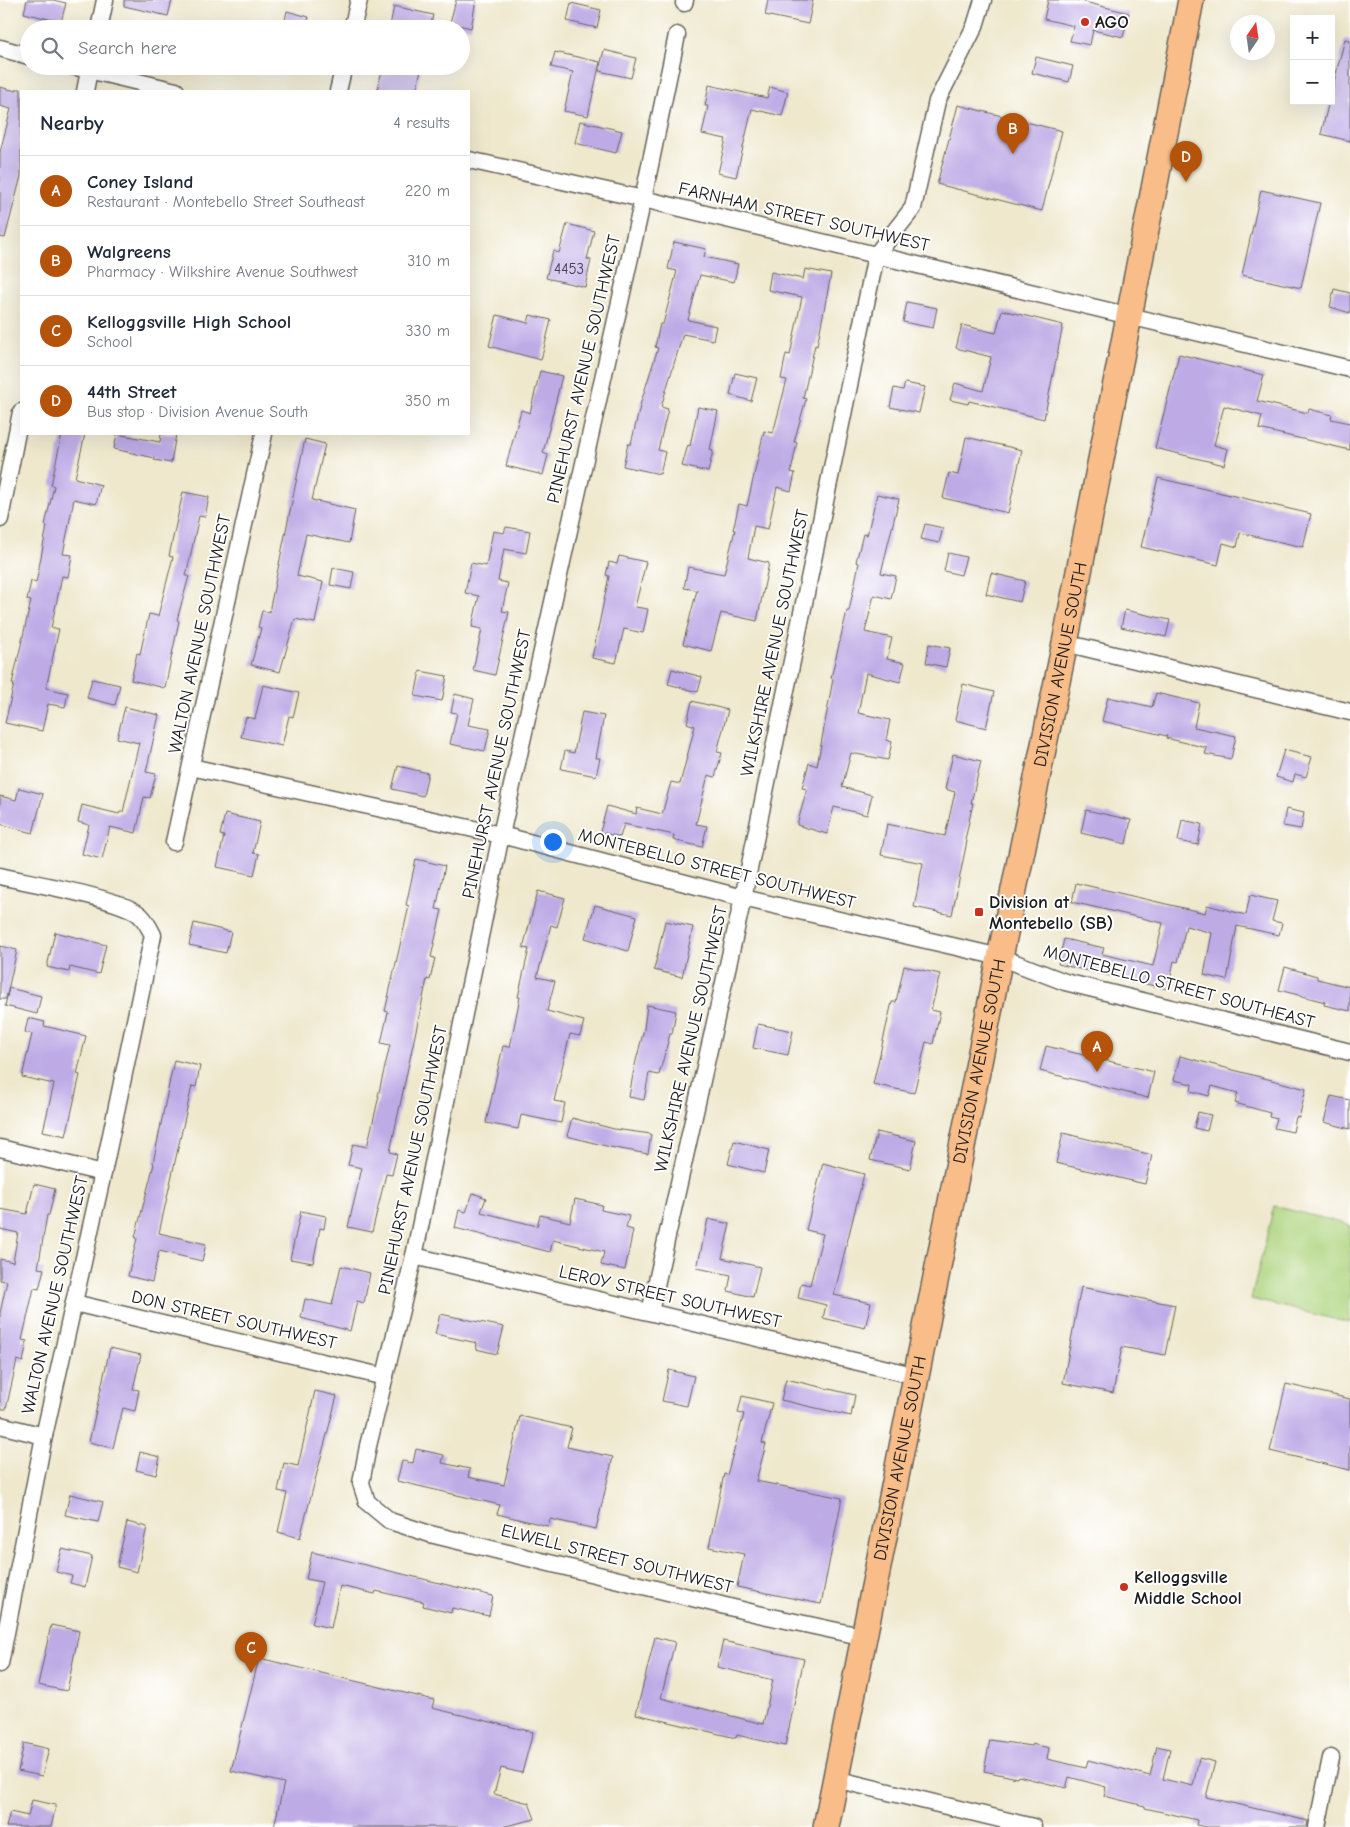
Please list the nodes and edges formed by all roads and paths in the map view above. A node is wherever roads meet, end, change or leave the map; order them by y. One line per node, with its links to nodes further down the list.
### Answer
1 (105, 0): 5 (street)
2 (359, 0): 6 (street)
3 (983, 0): 18 (street, WILKSHIRE AVENUE SOUTHWEST)
4 (1191, 0): 19 (main road, DIVISION AVENUE SOUTH)
5 (100, 20)
6 (354, 20)
7 (677, 35): 17 (street, PINEHURST AVENUE SOUTHWEST)
8 (0, 48): 9 (street)
9 (20, 54)
10 (88, 75): 13 (street)
11 (115, 75): 14 (street)
12 (342, 75): 15 (street)
13 (85, 90)
14 (172, 90)
15 (338, 90)
16 (470, 160): 17 (street, FARNHAM STREET SOUTHWEST)
17 (643, 199): 18 (street, FARNHAM STREET SOUTHWEST); 27 (street, PINEHURST AVENUE SOUTHWEST)
18 (876, 255): 19 (street, FARNHAM STREET SOUTHWEST); 30 (street, WILKSHIRE AVENUE SOUTHWEST)
19 (1130, 316): 20 (street, FARNHAM STREET SOUTHWEST); 24 (main road, DIVISION AVENUE SOUTH)
20 (1350, 369)
21 (20, 417): 23 (street)
22 (264, 435): 26 (street, WALTON AVENUE SOUTHWEST)
23 (0, 519)
24 (1066, 643): 25 (street); 31 (main road, DIVISION AVENUE SOUTH)
25 (1350, 712)
26 (192, 766): 27 (street, MONTEBELLO STREET SOUTHWEST); 28 (street, WALTON AVENUE SOUTHWEST)
27 (501, 835): 30 (street, MONTEBELLO STREET SOUTHWEST); 35 (street, PINEHURST AVENUE SOUTHWEST)
28 (174, 842)
29 (0, 876): 34 (street, WALTON AVENUE SOUTHWEST)
30 (743, 898): 31 (street, MONTEBELLO STREET SOUTHWEST); 37 (street, WILKSHIRE AVENUE SOUTHWEST)
31 (1000, 957): 32 (street, MONTEBELLO STREET SOUTHEAST); 38 (main road, DIVISION AVENUE SOUTH)
32 (1350, 1052)
33 (0, 1148): 34 (street)
34 (103, 1173): 36 (street, WALTON AVENUE SOUTHWEST)
35 (414, 1256): 37 (street, LEROY STREET SOUTHWEST); 39 (street, PINEHURST AVENUE SOUTHWEST)
36 (74, 1303): 39 (street, DON STREET SOUTHWEST); 41 (street, WALTON AVENUE SOUTHWEST)
37 (650, 1312): 38 (street, LEROY STREET SOUTHWEST)
38 (917, 1376): 43 (main road, DIVISION AVENUE SOUTH)
39 (385, 1377): 42 (street, PINEHURST AVENUE SOUTHWEST)
40 (0, 1425): 41 (street)
41 (44, 1436): 44 (street, WALTON AVENUE SOUTHWEST)
42 (367, 1502): 43 (street, ELWELL STREET SOUTHWEST)
43 (865, 1637): 46 (main road, DIVISION AVENUE SOUTH)
44 (0, 1664)
45 (1331, 1758): 49 (street)
46 (835, 1779): 47 (main road, DIVISION AVENUE SOUTH); 48 (street)
47 (826, 1827)
48 (1033, 1827)
49 (1317, 1827)

